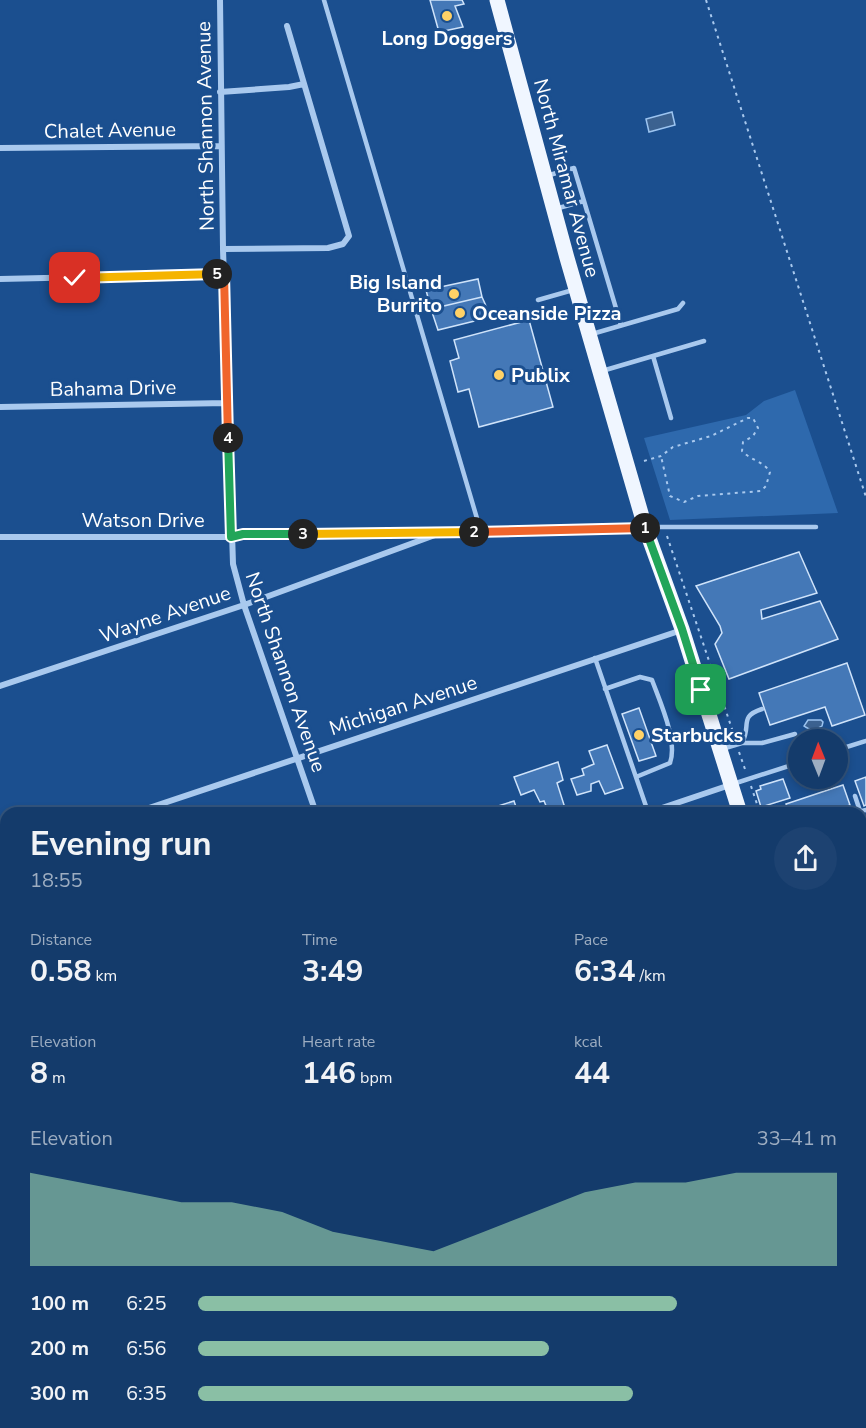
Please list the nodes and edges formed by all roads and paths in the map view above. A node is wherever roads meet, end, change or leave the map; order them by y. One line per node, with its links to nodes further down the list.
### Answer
1 (220, 0): 7 (street, North Shannon Avenue)
2 (324, 0): 33 (lane)
3 (497, 0): 10 (main road, North Miramar Avenue)
4 (706, 0): 29 (path)
5 (287, 26): 6 (street)
6 (304, 84): 7 (street); 13 (street)
7 (220, 92): 8 (street, North Shannon Avenue)
8 (221, 146): 9 (street, Chalet Avenue); 13 (street, North Shannon Avenue)
9 (0, 148)
10 (545, 176): 11 (lane); 12 (main road, North Miramar Avenue)
11 (584, 201): 12 (lane); 19 (lane)
12 (554, 209): 16 (main road, North Miramar Avenue)
13 (223, 249): 14 (street, North Shannon Avenue)
14 (224, 274): 15 (street); 24 (street, North Shannon Avenue)
15 (0, 279)
16 (576, 289): 17 (lane); 20 (main road, North Miramar Avenue)
17 (538, 300)
18 (683, 303): 19 (lane)
19 (621, 325): 20 (lane)
20 (589, 334): 23 (main road, North Miramar Avenue)
21 (704, 341): 22 (lane)
22 (653, 356): 23 (lane); 26 (lane)
23 (600, 372): 30 (main road, North Miramar Avenue)
24 (227, 403): 25 (street, Bahama Drive); 36 (street, North Shannon Avenue)
25 (0, 407)
26 (671, 418)
27 (661, 456): 27 (path); 28 (path)
28 (644, 461)
29 (866, 497)
30 (645, 527): 31 (lane); 33 (street, Watson Drive); 38 (main road, North Miramar Avenue)
31 (664, 527): 32 (lane); 45 (path)
32 (816, 527)
33 (481, 532): 34 (street, Watson Drive)
34 (441, 533): 36 (street, Watson Drive); 37 (street, Wayne Avenue)
35 (0, 537): 36 (street, Watson Drive)
36 (231, 537): 37 (street, North Shannon Avenue)
37 (243, 605): 40 (street, Wayne Avenue); 48 (street, North Shannon Avenue)
38 (682, 629): 39 (street, Michigan Avenue); 47 (main road, North Miramar Avenue)
39 (595, 658): 41 (lane); 48 (street, Michigan Avenue)
40 (0, 686)
41 (605, 689): 50 (lane); 50 (lane)
42 (762, 709): 45 (lane)
43 (788, 736): 45 (lane)
44 (866, 741): 46 (lane)
45 (740, 744): 47 (lane); 51 (path)
46 (848, 747)
47 (720, 750): 52 (main road, North Miramar Avenue)
48 (297, 758): 54 (street, Michigan Avenue); 55 (street, North Shannon Avenue)
49 (788, 766): 51 (lane)
50 (636, 777): 56 (lane)
51 (749, 779): 52 (lane); 59 (path)
52 (731, 785): 57 (street); 58 (main road, North Miramar Avenue)
53 (855, 796): 60 (lane)
54 (152, 807)
55 (314, 807)
56 (645, 807)
57 (665, 807)
58 (738, 807)
59 (758, 807)
60 (859, 807)

